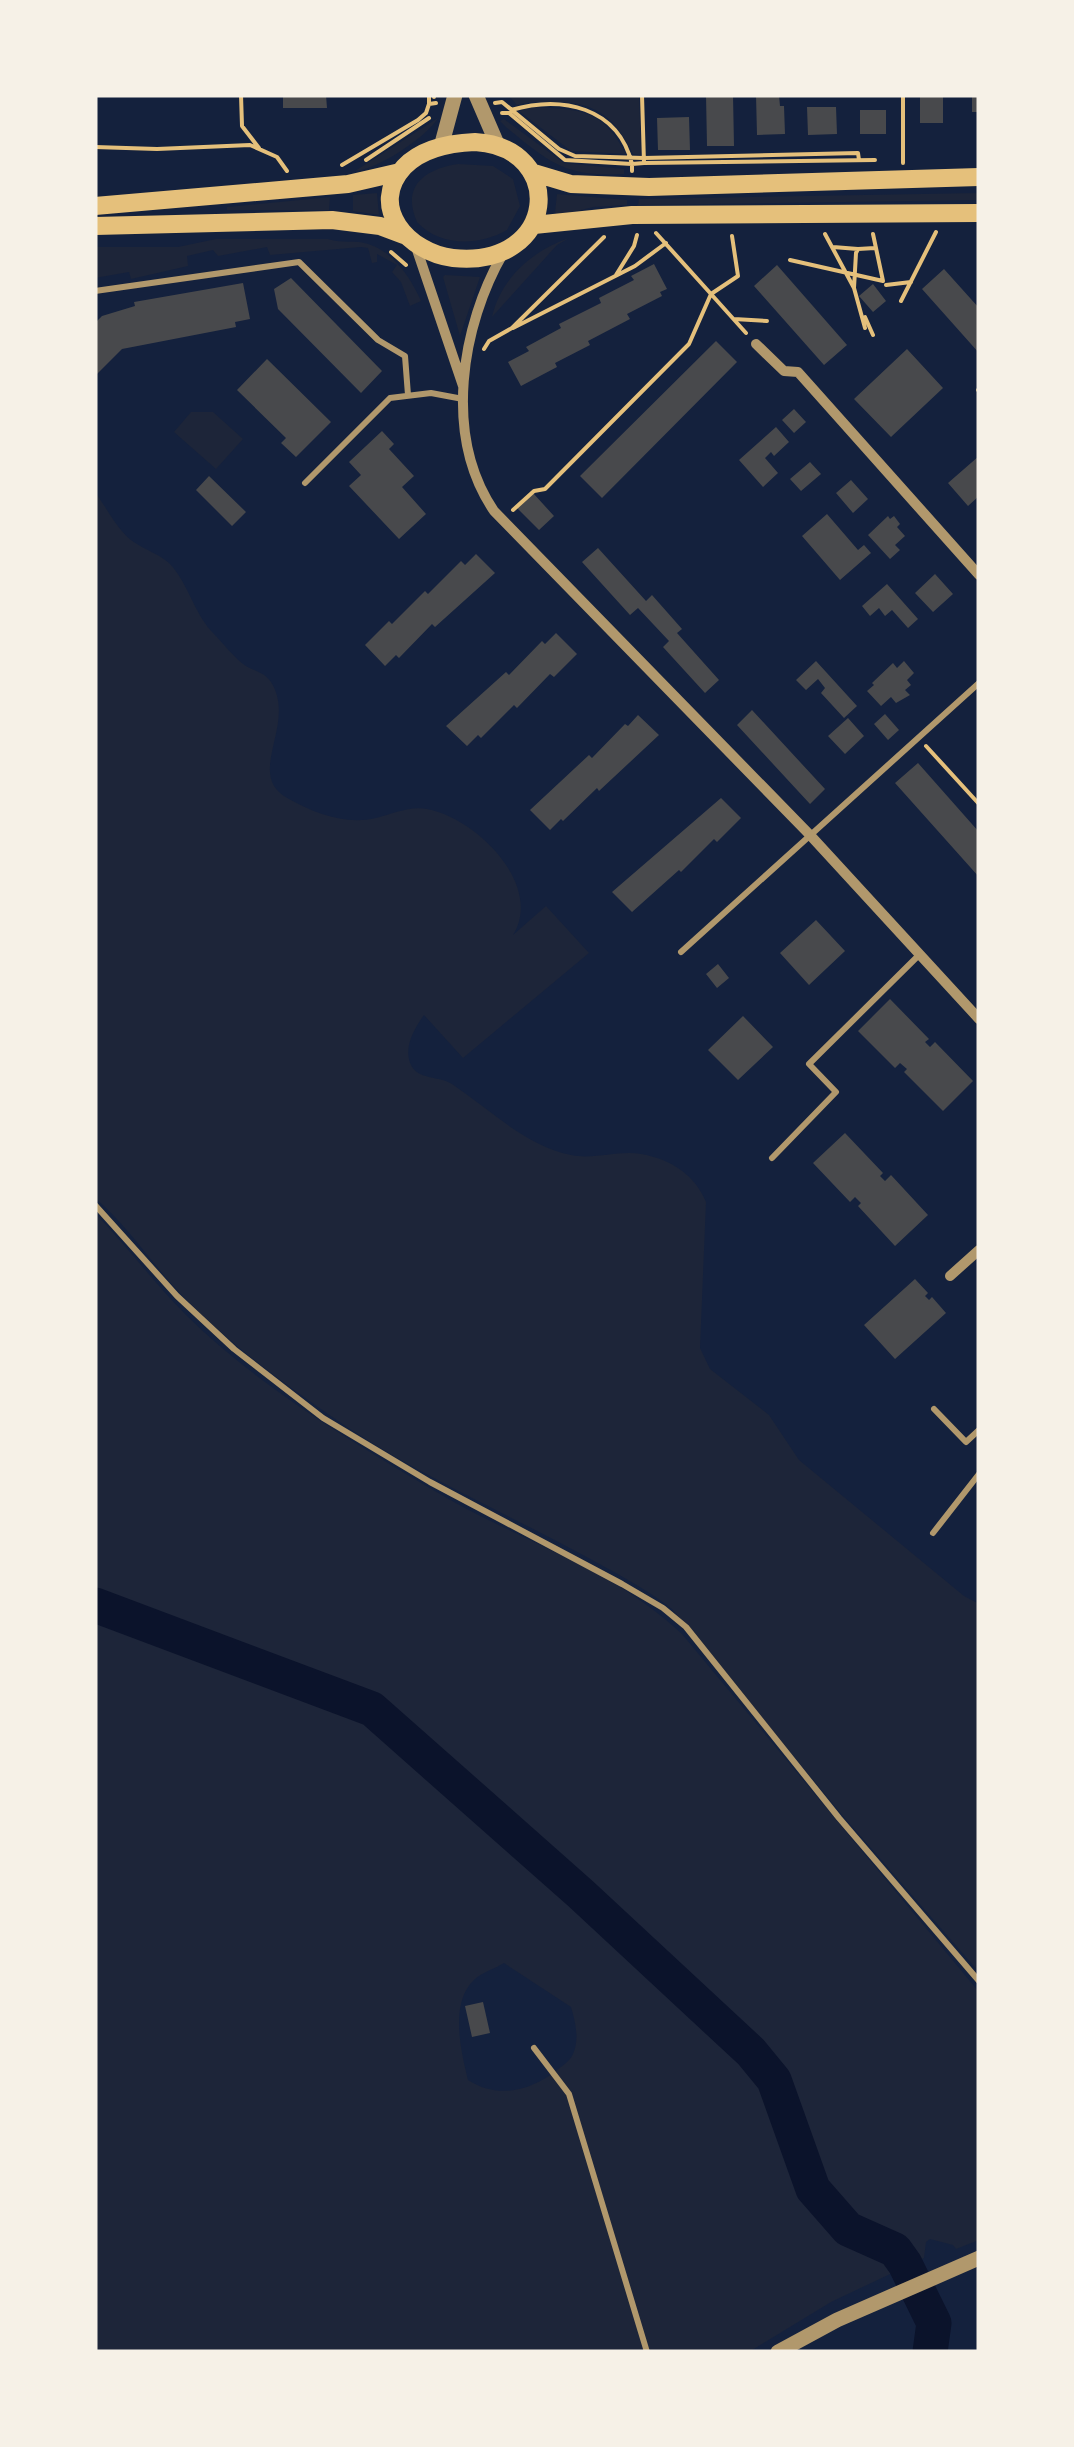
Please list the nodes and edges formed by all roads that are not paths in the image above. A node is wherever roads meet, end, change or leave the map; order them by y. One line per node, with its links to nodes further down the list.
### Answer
1 (453, 100): 4 (street)
2 (478, 100): 3 (street)
3 (498, 146): 4 (main road); 6 (main road)
4 (441, 147): 5 (main road)
5 (400, 172): 8 (main road); 12 (main road)
6 (531, 172): 7 (main road); 10 (main road)
7 (979, 177)
8 (95, 206)
9 (979, 213): 10 (main road)
10 (534, 225): 13 (main road)
11 (95, 226): 12 (main road)
12 (410, 241): 13 (main road); 16 (street)
13 (505, 251): 16 (street)
14 (95, 291): 17 (lane)
15 (756, 344): 19 (street)
16 (464, 393): 17 (lane); 21 (street)
17 (408, 395): 18 (lane)
18 (305, 483)
19 (979, 575)
20 (979, 684): 21 (lane)
21 (810, 835): 22 (lane); 23 (street)
22 (681, 952)
23 (920, 954): 24 (street); 25 (lane)
24 (979, 1019)
25 (772, 1158)
26 (95, 1206): 33 (lane)
27 (979, 1250): 28 (street)
28 (950, 1276)
29 (934, 1408): 30 (lane)
30 (979, 1430)
31 (979, 1474): 32 (lane)
32 (933, 1533)
33 (979, 1981)
34 (534, 2048): 36 (lane)
35 (979, 2258): 37 (street)
36 (648, 2352)
37 (778, 2352)

